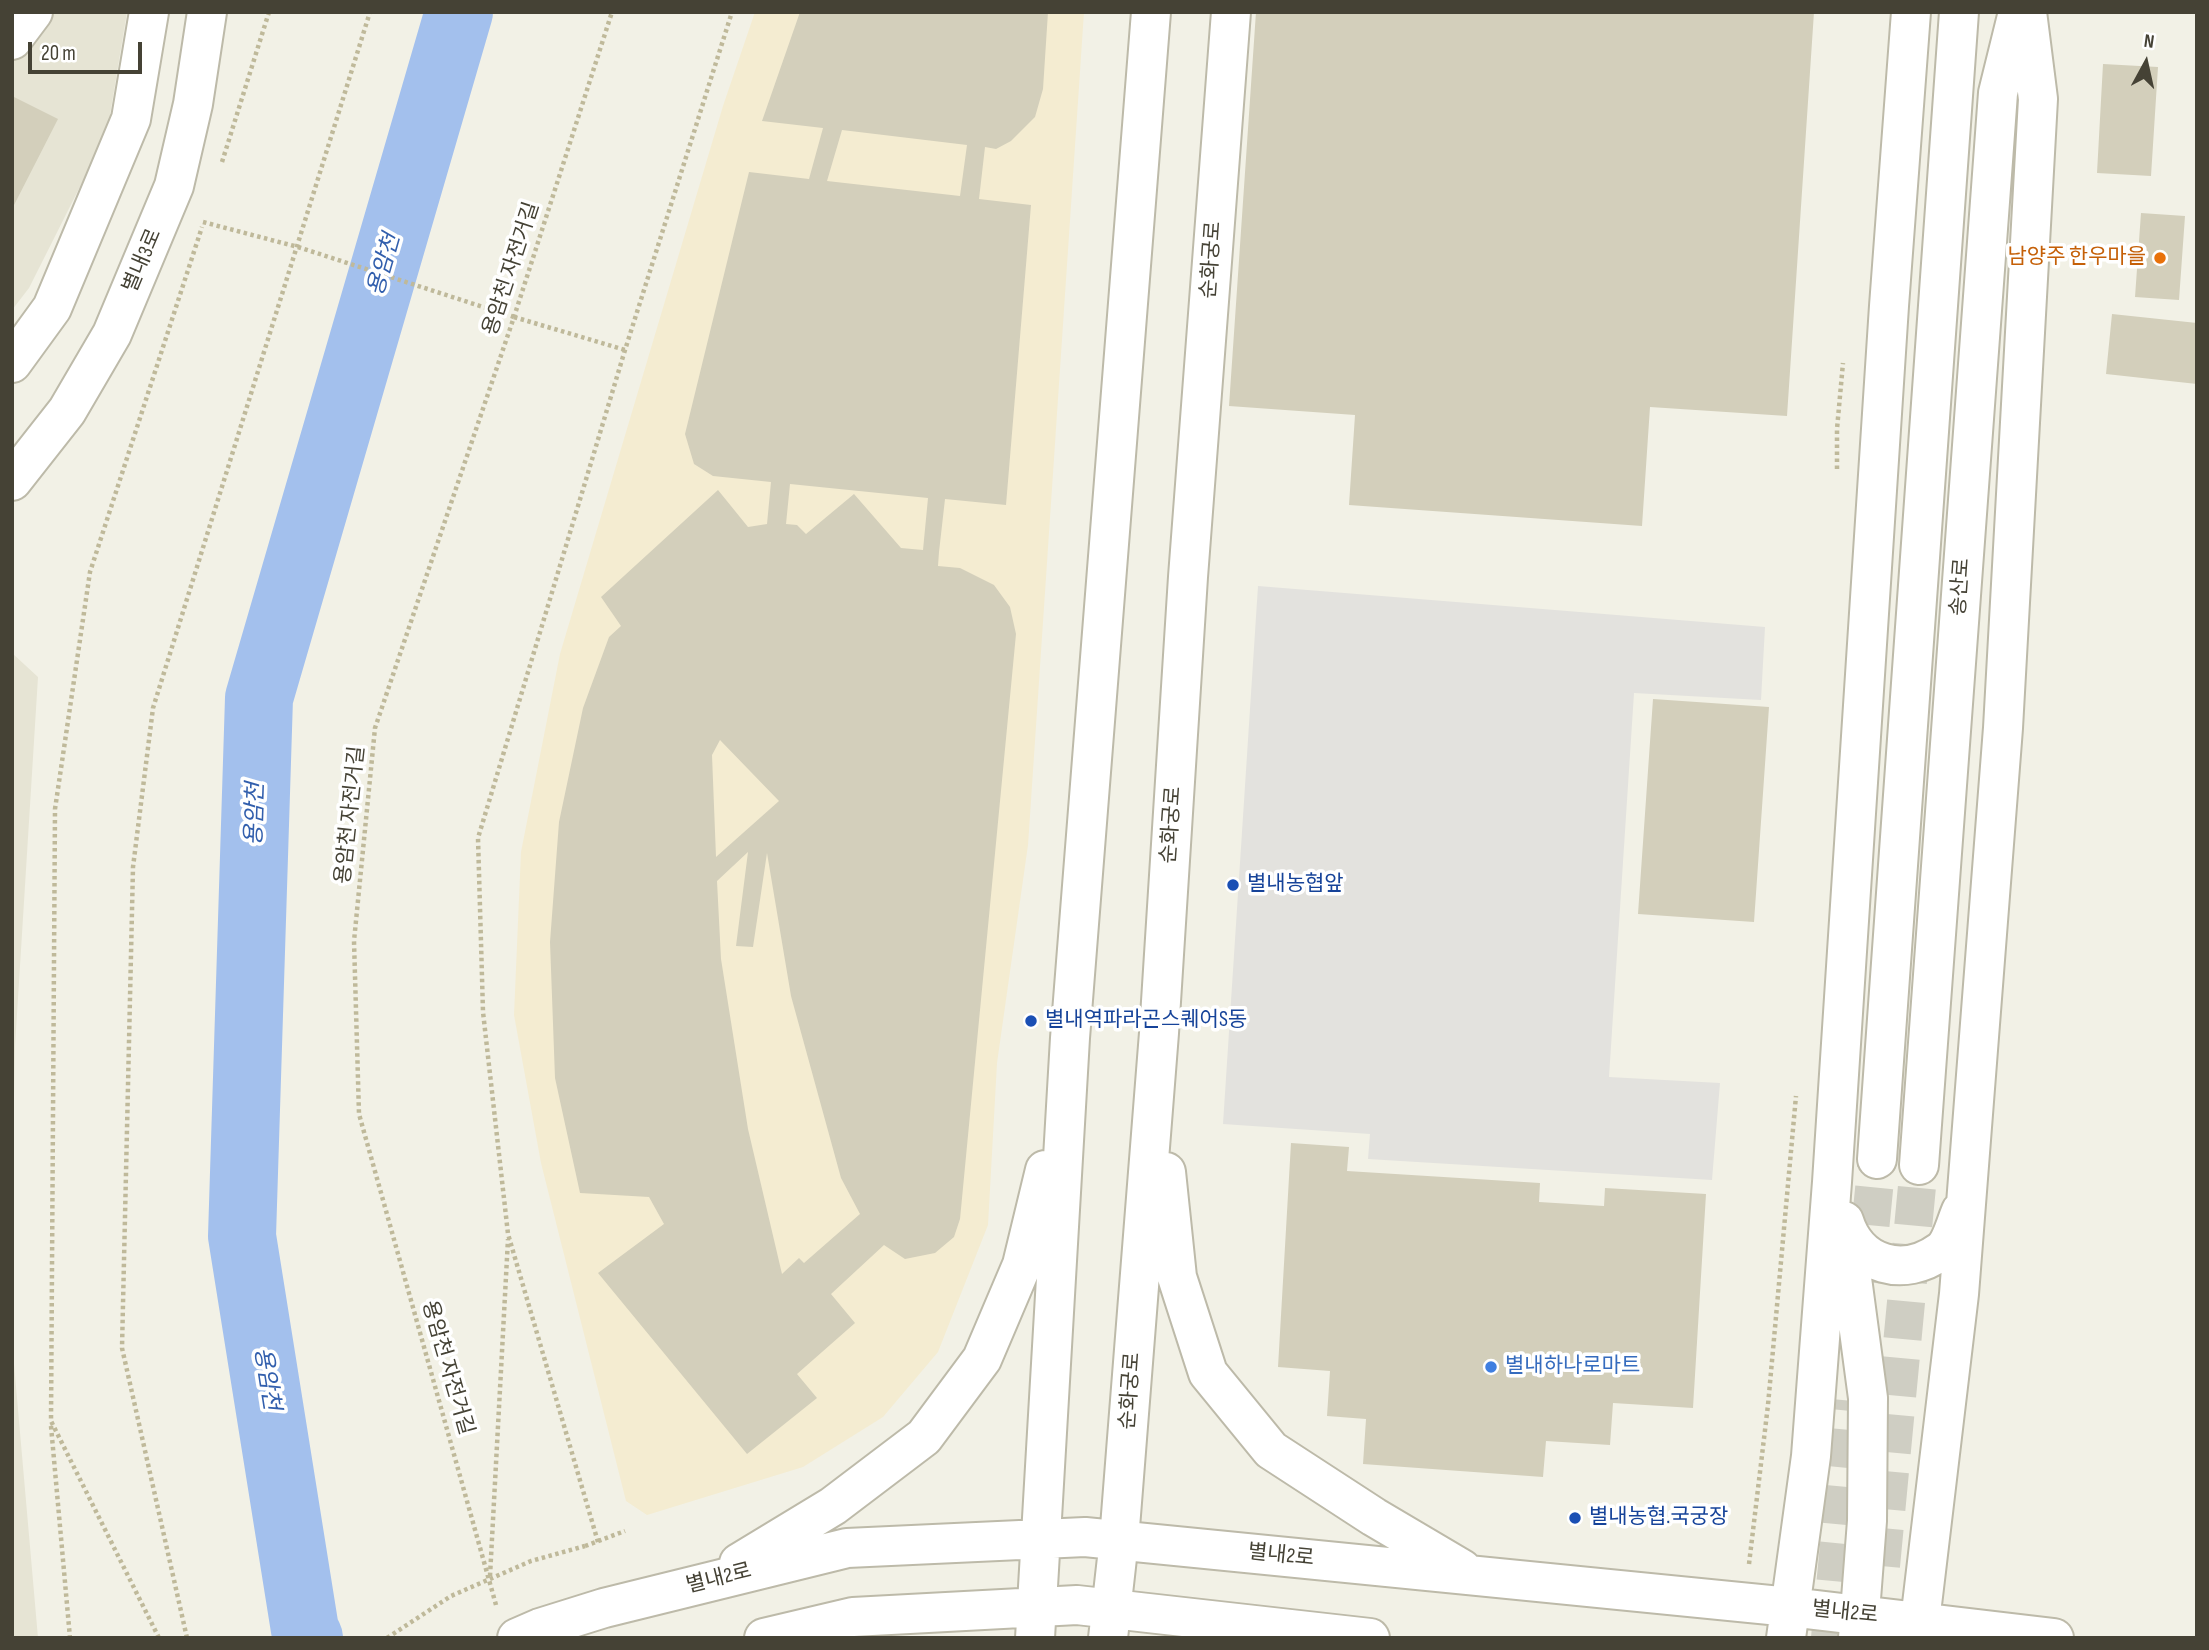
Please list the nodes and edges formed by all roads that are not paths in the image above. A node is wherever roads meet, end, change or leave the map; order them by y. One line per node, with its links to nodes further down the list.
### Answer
1 (33, 12): 10 (street)
2 (149, 12): 11 (street)
3 (207, 12): 12 (street, 별내3로)
4 (1151, 12): 14 (street)
5 (1231, 12): 13 (street, 순화궁로)
6 (1910, 12): 17 (street)
7 (1959, 12): 15 (street, 송산로)
8 (2018, 12): 16 (street, 송산로)
9 (2026, 12): 18 (street)
10 (12, 40)
11 (12, 363)
12 (12, 481)
13 (1156, 1076): 21 (street, 순화궁로); 22 (street)
14 (1068, 1077): 20 (street); 23 (street)
15 (1877, 1158)
16 (1919, 1164)
17 (1832, 1182): 19 (street); 24 (street)
18 (1967, 1198): 19 (street); 29 (street)
19 (1845, 1226): 28 (street)
20 (1041, 1539): 21 (street, 별내2로); 23 (street, 별내2로); 25 (street)
21 (1119, 1541): 22 (street, 별내2로); 26 (street, 순화궁로)
22 (1473, 1575): 24 (street, 별내2로)
23 (710, 1580): 27 (street, 별내2로)
24 (1788, 1622): 28 (street, 별내2로)
25 (1035, 1623): 26 (street); 30 (street)
26 (1110, 1623): 31 (street)
27 (508, 1626)
28 (1859, 1626): 29 (street, 별내2로)
29 (1919, 1629): 32 (street, 별내2로)
30 (764, 1638)
31 (1370, 1638)
32 (2054, 1638)

